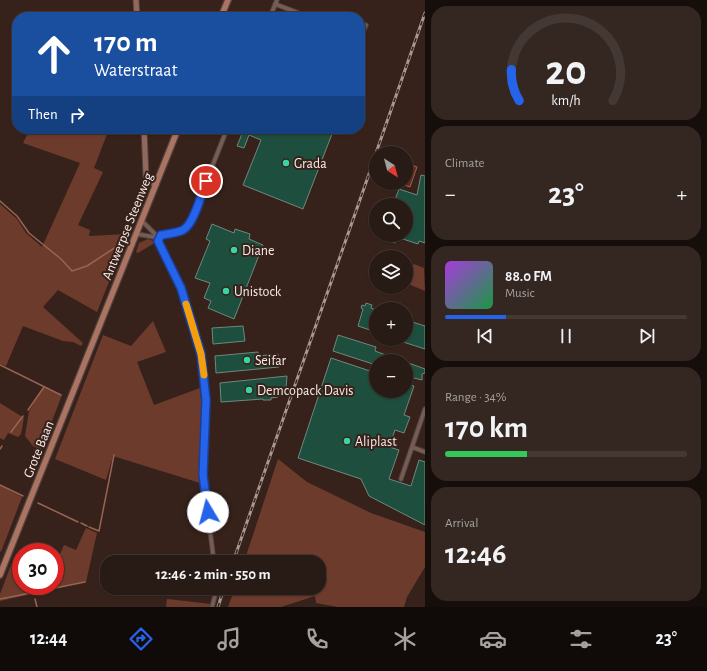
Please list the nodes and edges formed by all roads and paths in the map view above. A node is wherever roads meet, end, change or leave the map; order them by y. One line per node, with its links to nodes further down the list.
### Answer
1 (136, 0): 4 (street)
2 (228, 0): 5 (main road)
3 (276, 2): 6 (street); 7 (street)
4 (137, 12)
5 (223, 12)
6 (272, 12)
7 (298, 12)
8 (144, 134): 11 (street)
9 (176, 134): 11 (main road, Antwerpse Steenweg)
10 (225, 134): 14 (street)
11 (156, 185): 12 (main road, Antwerpse Steenweg)
12 (142, 221): 13 (main road, Antwerpse Steenweg); 14 (street)
13 (137, 234): 14 (street); 15 (main road, Antwerpse Steenweg)
14 (159, 238): 20 (street)
15 (98, 332): 21 (main road, Grote Baan)
16 (425, 409): 17 (street)
17 (412, 448): 18 (street); 19 (street)
18 (425, 452)
19 (401, 479)
20 (213, 555)
21 (0, 575)
22 (215, 595): 23 (street)
23 (212, 607)

